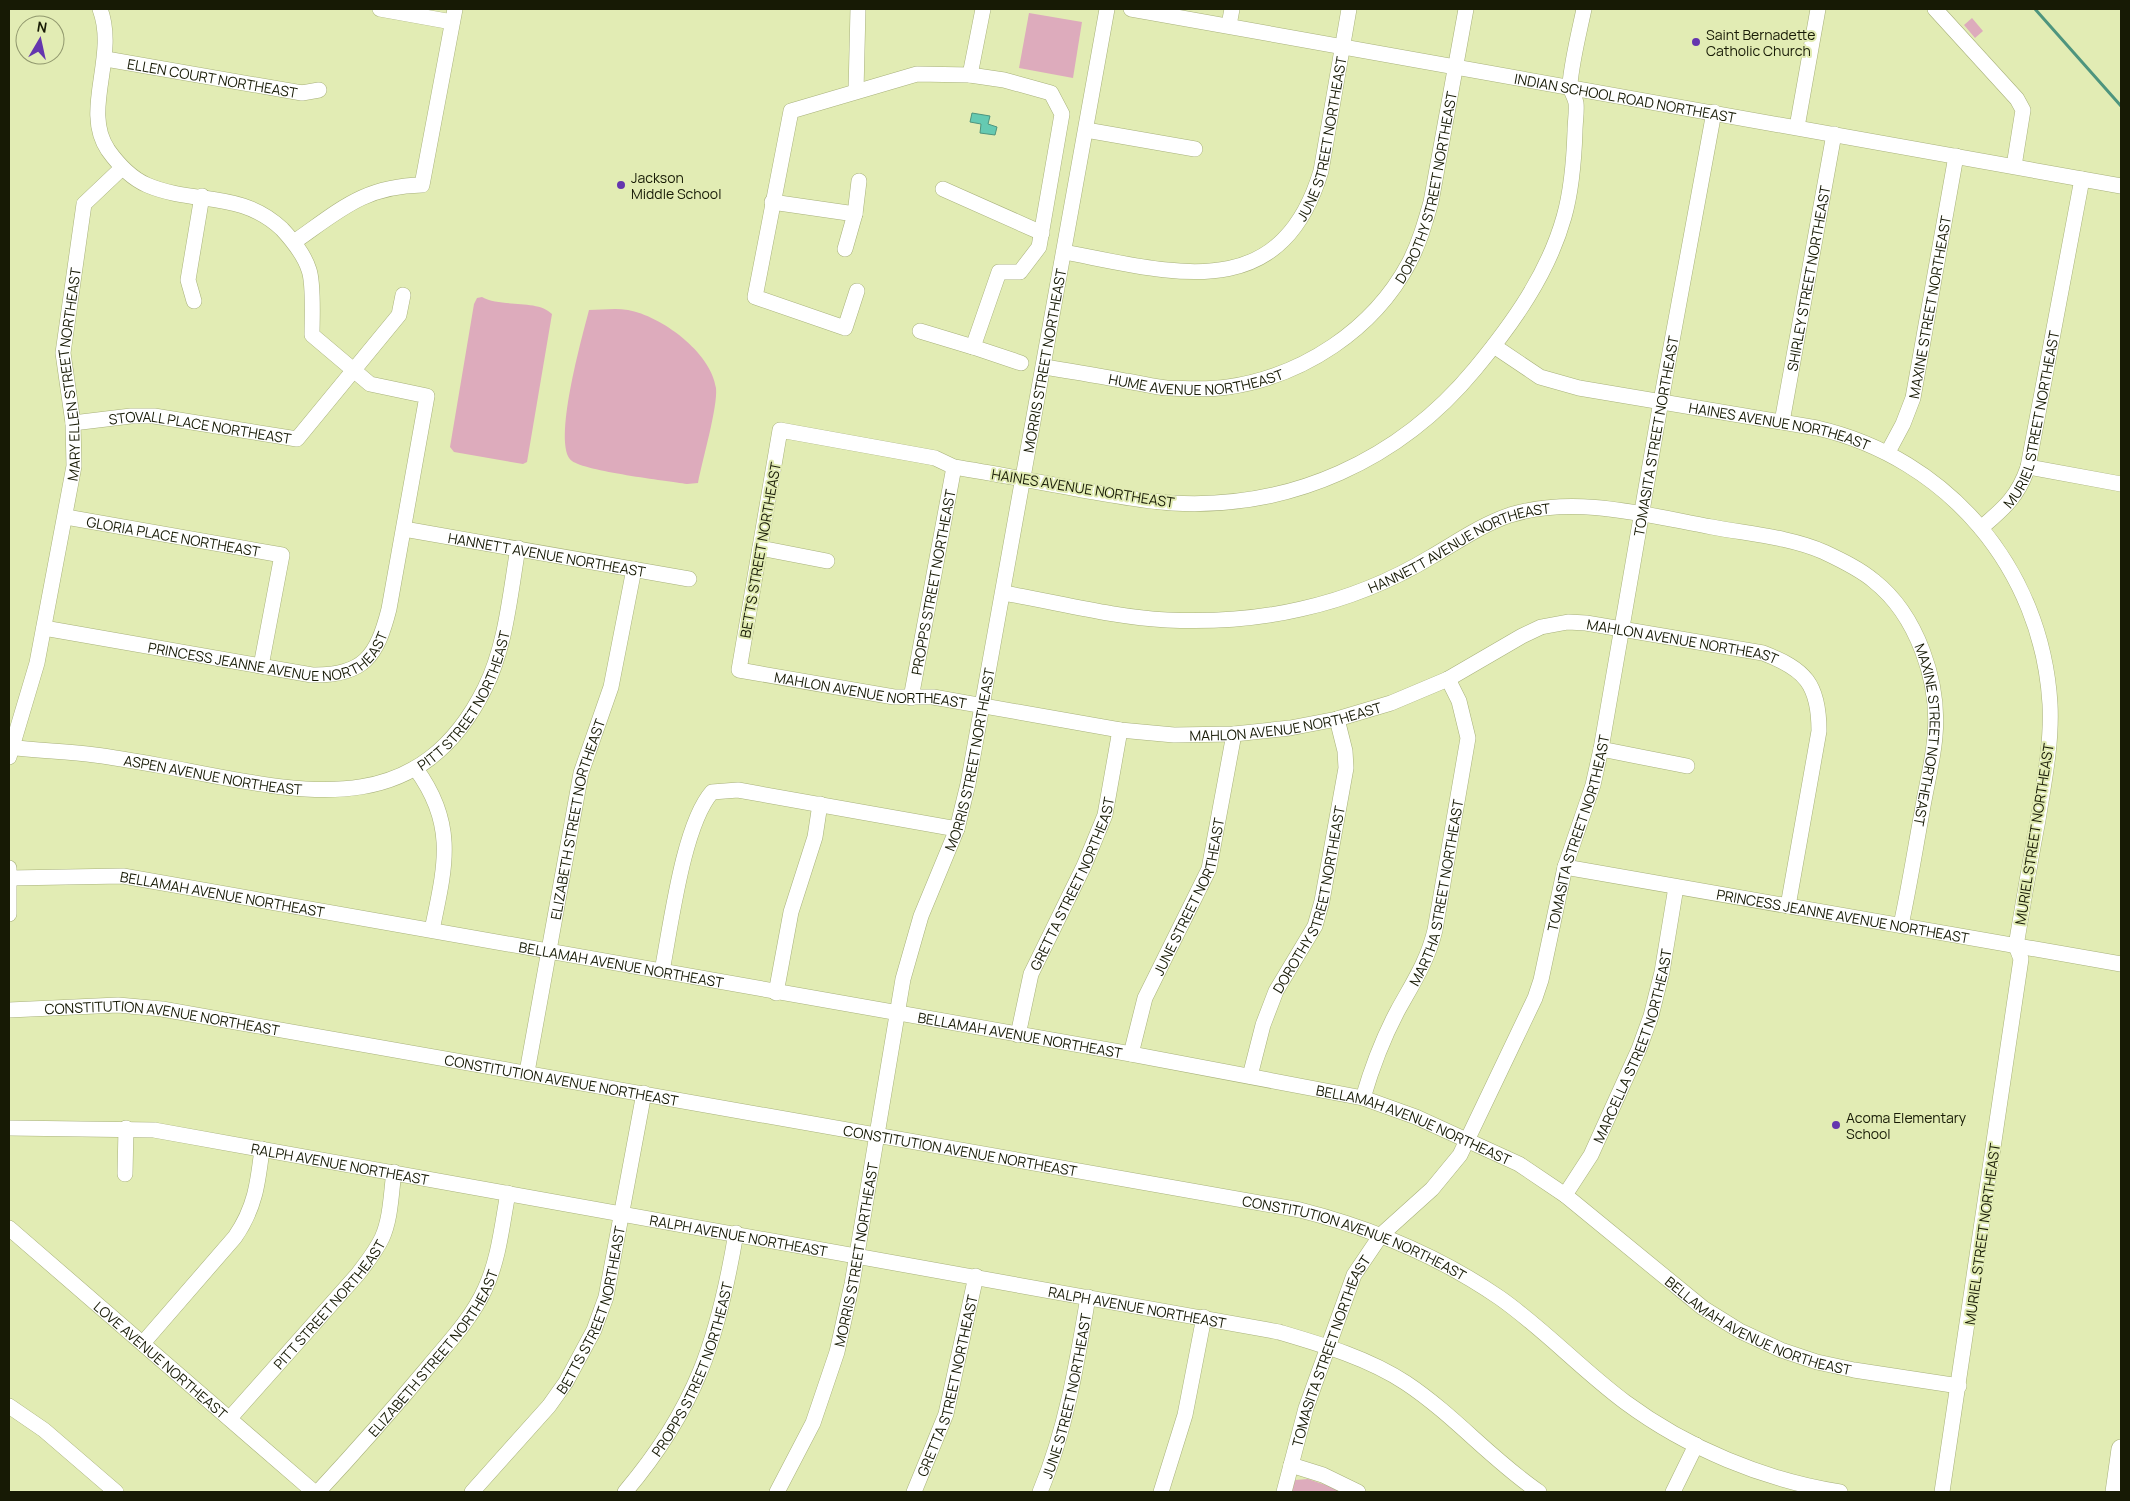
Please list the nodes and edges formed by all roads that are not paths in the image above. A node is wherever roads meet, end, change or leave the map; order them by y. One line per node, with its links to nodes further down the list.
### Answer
1 (100, 9): 16 (street)
2 (380, 9): 13 (street)
3 (858, 9): 21 (street)
4 (983, 9): 18 (street)
5 (1107, 9): 24 (street, MORRIS STREET NORTHEAST)
6 (1131, 9): 14 (street, INDIAN SCHOOL ROAD NORTHEAST)
7 (1232, 9): 14 (street)
8 (1349, 9): 15 (street, JUNE STREET NORTHEAST)
9 (1466, 9): 17 (street, DOROTHY STREET NORTHEAST)
10 (1584, 9): 19 (street)
11 (1818, 9): 23 (street)
12 (1934, 9): 28 (street)
13 (453, 15): 38 (street)
14 (1229, 25): 15 (street, INDIAN SCHOOL ROAD NORTHEAST)
15 (1342, 46): 17 (street, INDIAN SCHOOL ROAD NORTHEAST); 40 (street, JUNE STREET NORTHEAST)
16 (106, 59): 20 (street, ELLEN COURT NORTHEAST); 29 (street)
17 (1456, 66): 19 (street, INDIAN SCHOOL ROAD NORTHEAST); 45 (street, DOROTHY STREET NORTHEAST)
18 (970, 75): 21 (street); 37 (street)
19 (1570, 87): 22 (street, INDIAN SCHOOL ROAD NORTHEAST); 46 (street)
20 (319, 90)
21 (856, 91): 35 (street)
22 (1714, 112): 23 (street, INDIAN SCHOOL ROAD NORTHEAST); 51 (street, TOMASITA STREET NORTHEAST)
23 (1797, 127): 25 (street, INDIAN SCHOOL ROAD NORTHEAST)
24 (1086, 130): 26 (street); 40 (street, MORRIS STREET NORTHEAST)
25 (1834, 134): 27 (street, INDIAN SCHOOL ROAD NORTHEAST); 52 (street, SHIRLEY STREET NORTHEAST)
26 (1195, 149)
27 (1956, 156): 28 (street, INDIAN SCHOOL ROAD NORTHEAST); 55 (street, MAXINE STREET NORTHEAST)
28 (2014, 166): 30 (street, INDIAN SCHOOL ROAD NORTHEAST)
29 (122, 168): 34 (street); 53 (street, MARY ELLEN STREET NORTHEAST)
30 (2082, 179): 32 (street, INDIAN SCHOOL ROAD NORTHEAST); 57 (street, MURIEL STREET NORTHEAST)
31 (860, 181): 36 (street)
32 (2121, 186)
33 (943, 189): 37 (street)
34 (202, 196): 38 (street); 43 (street)
35 (772, 202): 36 (street); 41 (street)
36 (855, 214): 39 (street)
37 (1042, 233): 47 (street)
38 (294, 242): 50 (street)
39 (845, 249)
40 (1064, 252): 49 (street, MORRIS STREET NORTHEAST)
41 (858, 291)
42 (403, 295): 50 (street)
43 (194, 301)
44 (920, 332): 47 (street)
45 (1340, 341): 49 (street, HUME AVENUE NORTHEAST)
46 (1494, 346): 51 (street, HAINES AVENUE NORTHEAST); 58 (street, HAINES AVENUE NORTHEAST)
47 (973, 347): 48 (street)
48 (1021, 363)
49 (1044, 367): 58 (street, MORRIS STREET NORTHEAST)
50 (354, 372): 53 (street, STOVALL PLACE NORTHEAST); 63 (street, PRINCESS JEANNE AVENUE NORTHEAST)
51 (1660, 401): 52 (street, HAINES AVENUE NORTHEAST); 60 (street, TOMASITA STREET NORTHEAST)
52 (1782, 422): 55 (street, HAINES AVENUE NORTHEAST)
53 (74, 423): 61 (street, MARY ELLEN STREET NORTHEAST)
54 (780, 430): 56 (street, HAINES AVENUE NORTHEAST); 65 (street, BETTS STREET NORTHEAST)
55 (1888, 452): 62 (street, HAINES AVENUE NORTHEAST)
56 (954, 467): 58 (street, HAINES AVENUE NORTHEAST); 76 (street, PROPPS STREET NORTHEAST)
57 (2028, 467): 59 (street); 62 (street, MURIEL STREET NORTHEAST)
58 (1023, 479): 69 (street, MORRIS STREET NORTHEAST)
59 (2121, 484)
60 (1643, 514): 69 (street, HANNETT AVENUE NORTHEAST); 70 (street, HANNETT AVENUE NORTHEAST); 72 (street, TOMASITA STREET NORTHEAST)
61 (66, 517): 71 (street, MARY ELLEN STREET NORTHEAST); 73 (street, GLORIA PLACE NORTHEAST)
62 (1980, 528): 94 (street, MURIEL STREET NORTHEAST)
63 (404, 529): 64 (street, HANNETT AVENUE NORTHEAST); 73 (street, PRINCESS JEANNE AVENUE NORTHEAST)
64 (518, 548): 67 (street, HANNETT AVENUE NORTHEAST); 84 (street, PITT STREET NORTHEAST)
65 (760, 548): 66 (street); 74 (street, BETTS STREET NORTHEAST)
66 (827, 561)
67 (634, 569): 68 (street, HANNETT AVENUE NORTHEAST); 95 (street, ELIZABETH STREET NORTHEAST)
68 (689, 579)
69 (1003, 593): 77 (street, MORRIS STREET NORTHEAST)
70 (1898, 607): 92 (street, MAXINE STREET NORTHEAST)
71 (44, 628): 73 (street, PRINCESS JEANNE AVENUE NORTHEAST); 82 (street, MARY ELLEN STREET NORTHEAST)
72 (1621, 629): 75 (street, MAHLON AVENUE NORTHEAST); 81 (street, TOMASITA STREET NORTHEAST); 90 (street, MAHLON AVENUE NORTHEAST)
73 (261, 666)
74 (740, 670): 76 (street, MAHLON AVENUE NORTHEAST)
75 (1448, 679): 78 (street, MAHLON AVENUE NORTHEAST); 106 (street, MARTHA STREET NORTHEAST)
76 (911, 698): 77 (street, MAHLON AVENUE NORTHEAST)
77 (982, 706): 79 (street, MAHLON AVENUE NORTHEAST); 86 (street, MORRIS STREET NORTHEAST)
78 (1337, 719): 80 (street, MAHLON AVENUE NORTHEAST); 104 (street, DOROTHY STREET NORTHEAST)
79 (1120, 730): 80 (street, MAHLON AVENUE NORTHEAST); 101 (street, GRETTA STREET NORTHEAST)
80 (1234, 734): 102 (street, JUNE STREET NORTHEAST)
81 (1601, 749): 83 (street); 87 (street, TOMASITA STREET NORTHEAST)
82 (9, 750): 84 (street, ASPEN AVENUE NORTHEAST)
83 (1687, 766)
84 (416, 769): 93 (street, PITT STREET NORTHEAST)
85 (820, 804): 86 (street); 97 (street); 98 (street)
86 (957, 829): 100 (street, MORRIS STREET NORTHEAST)
87 (1565, 867): 89 (street, PRINCESS JEANNE AVENUE NORTHEAST); 110 (street, TOMASITA STREET NORTHEAST)
88 (9, 873): 91 (street); 93 (street, BELLAMAH AVENUE NORTHEAST)
89 (1676, 887): 90 (street, PRINCESS JEANNE AVENUE NORTHEAST); 115 (street, MARCELLA STREET NORTHEAST)
90 (1788, 906): 92 (street, PRINCESS JEANNE AVENUE NORTHEAST)
91 (9, 914)
92 (1902, 925): 94 (street, PRINCESS JEANNE AVENUE NORTHEAST)
93 (432, 930): 95 (street, BELLAMAH AVENUE NORTHEAST)
94 (2016, 946): 96 (street, PRINCESS JEANNE AVENUE NORTHEAST); 126 (street, MURIEL STREET NORTHEAST)
95 (549, 951): 97 (street, BELLAMAH AVENUE NORTHEAST); 103 (street, ELIZABETH STREET NORTHEAST)
96 (2121, 964)
97 (662, 971): 98 (street, BELLAMAH AVENUE NORTHEAST)
98 (776, 993): 100 (street, BELLAMAH AVENUE NORTHEAST)
99 (9, 1010): 103 (street, CONSTITUTION AVENUE NORTHEAST)
100 (898, 1014): 101 (street, BELLAMAH AVENUE NORTHEAST); 109 (street, MORRIS STREET NORTHEAST)
101 (1018, 1035): 102 (street, BELLAMAH AVENUE NORTHEAST)
102 (1131, 1054): 104 (street, BELLAMAH AVENUE NORTHEAST)
103 (528, 1072): 105 (street, CONSTITUTION AVENUE NORTHEAST)
104 (1250, 1076): 106 (street, BELLAMAH AVENUE NORTHEAST)
105 (644, 1093): 109 (street, CONSTITUTION AVENUE NORTHEAST); 116 (street, BETTS STREET NORTHEAST)
106 (1363, 1098): 110 (street, BELLAMAH AVENUE NORTHEAST)
107 (9, 1128): 108 (street, RALPH AVENUE NORTHEAST)
108 (126, 1128): 111 (street, RALPH AVENUE NORTHEAST); 113 (street)
109 (876, 1134): 119 (street, CONSTITUTION AVENUE NORTHEAST); 120 (street, MORRIS STREET NORTHEAST)
110 (1468, 1139): 115 (street, BELLAMAH AVENUE NORTHEAST); 119 (street, TOMASITA STREET NORTHEAST)
111 (262, 1149): 112 (street, RALPH AVENUE NORTHEAST); 124 (street)
112 (394, 1172): 114 (street, RALPH AVENUE NORTHEAST); 128 (street, PITT STREET NORTHEAST)
113 (125, 1174)
114 (508, 1193): 116 (street, RALPH AVENUE NORTHEAST); 134 (street, ELIZABETH STREET NORTHEAST)
115 (1565, 1195): 126 (street, BELLAMAH AVENUE NORTHEAST)
116 (622, 1213): 118 (street, RALPH AVENUE NORTHEAST); 135 (street, BETTS STREET NORTHEAST)
117 (9, 1228): 124 (street, LOVE AVENUE NORTHEAST)
118 (736, 1233): 120 (street, RALPH AVENUE NORTHEAST); 136 (street, PROPPS STREET NORTHEAST)
119 (1381, 1235): 125 (street, TOMASITA STREET NORTHEAST); 129 (street, CONSTITUTION AVENUE NORTHEAST)
120 (857, 1255): 121 (street, RALPH AVENUE NORTHEAST); 137 (street, MORRIS STREET NORTHEAST)
121 (976, 1276): 122 (street, RALPH AVENUE NORTHEAST); 138 (street, GRETTA STREET NORTHEAST)
122 (1088, 1297): 123 (street, RALPH AVENUE NORTHEAST); 139 (street, JUNE STREET NORTHEAST)
123 (1204, 1317): 125 (street, RALPH AVENUE NORTHEAST); 140 (street)
124 (142, 1343): 128 (street, LOVE AVENUE NORTHEAST)
125 (1327, 1346): 131 (street, TOMASITA STREET NORTHEAST); 143 (street, RALPH AVENUE NORTHEAST)
126 (1959, 1386): 146 (street, MURIEL STREET NORTHEAST)
127 (9, 1406): 132 (street)
128 (230, 1418): 133 (street, LOVE AVENUE NORTHEAST)
129 (1696, 1445): 144 (street); 145 (street, CONSTITUTION AVENUE NORTHEAST)
130 (2121, 1449): 147 (main road)
131 (1291, 1465): 141 (street, TOMASITA STREET NORTHEAST); 142 (street)
132 (116, 1492)
133 (314, 1492)
134 (318, 1492)
135 (472, 1492)
136 (625, 1492)
137 (777, 1492)
138 (914, 1492)
139 (1040, 1492)
140 (1161, 1492)
141 (1284, 1492)
142 (1358, 1492)
143 (1539, 1492)
144 (1673, 1492)
145 (1840, 1492)
146 (1942, 1492)
147 (2115, 1492)

